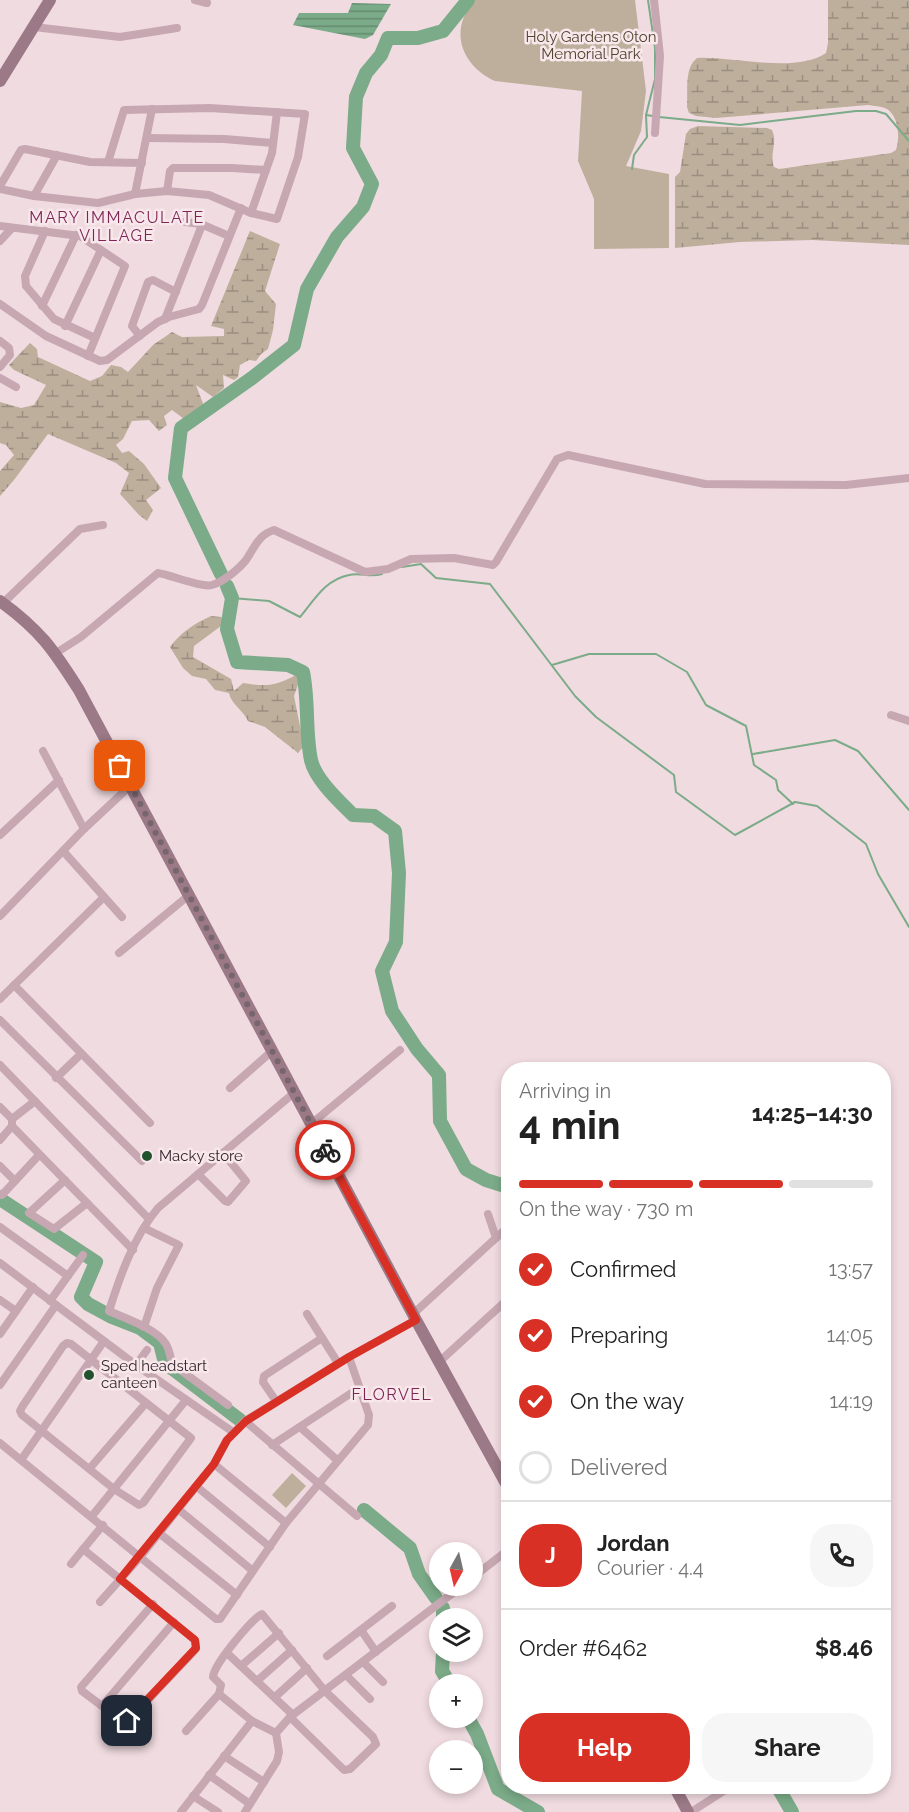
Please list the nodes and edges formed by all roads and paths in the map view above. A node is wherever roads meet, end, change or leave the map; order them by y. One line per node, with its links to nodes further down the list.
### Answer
1 (50, 0): 5 (main road)
2 (195, 0): 4 (street)
3 (654, 0): 10 (street)
4 (207, 3)
5 (34, 27): 6 (street); 7 (main road)
6 (177, 28)
7 (0, 81)
8 (152, 109): 9 (street); 11 (street); 14 (street)
9 (277, 112): 12 (street); 22 (street)
10 (655, 133)
11 (147, 138): 12 (street); 15 (street)
12 (273, 143): 16 (street)
13 (57, 155): 14 (street); 17 (street); 20 (street)
14 (108, 162): 15 (street)
15 (142, 163): 19 (street)
16 (266, 171): 18 (street); 22 (street)
17 (0, 188): 20 (street)
18 (167, 191): 19 (street); 21 (street)
19 (135, 194): 20 (street)
20 (34, 196)
21 (241, 208): 22 (street); 29 (street)
22 (251, 213)
23 (185, 222): 24 (street)
24 (202, 225): 29 (street); 32 (street)
25 (0, 226): 26 (street)
26 (12, 228): 27 (street); 30 (street)
27 (45, 231): 28 (street); 34 (street)
28 (76, 235): 31 (street); 34 (street)
29 (229, 236): 35 (street)
30 (0, 241)
31 (101, 250): 36 (street); 38 (street)
32 (176, 292): 35 (street); 37 (street)
33 (0, 304): 40 (street)
34 (42, 306): 36 (street)
35 (165, 319): 37 (street)
36 (65, 326): 38 (street)
37 (140, 336): 40 (street)
38 (95, 338): 40 (street)
39 (0, 341): 41 (street)
40 (88, 356)
41 (0, 367)
42 (0, 378): 43 (street)
43 (16, 387)
44 (909, 478): 47 (street)
45 (103, 525): 46 (street)
46 (1, 602): 47 (main road)
47 (56, 653): 52 (main road)
48 (891, 715): 49 (street)
49 (909, 721)
50 (43, 751): 51 (street)
51 (59, 780): 53 (street); 54 (street)
52 (130, 786): 53 (street); 56 (main road)
53 (84, 829): 55 (street)
54 (0, 835)
55 (64, 852): 57 (street); 58 (street)
56 (188, 896): 60 (street); 65 (main road)
57 (104, 897): 59 (street); 61 (street)
58 (0, 916)
59 (122, 917)
60 (119, 953)
61 (14, 985): 62 (street); 66 (street)
62 (0, 999)
63 (0, 1020): 68 (street)
64 (400, 1050): 75 (street)
65 (272, 1051): 69 (street); 70 (main road)
66 (81, 1054): 68 (street); 74 (street)
67 (0, 1065): 71 (street)
68 (56, 1078): 79 (street)
69 (230, 1088)
70 (294, 1092): 75 (main road); 77 (street)
71 (35, 1101): 73 (street); 87 (street)
72 (0, 1107): 73 (street)
73 (12, 1123): 76 (street); 78 (street)
74 (150, 1124)
75 (311, 1124): 102 (main road)
76 (0, 1140)
77 (223, 1153): 81 (street); 81 (street)
78 (39, 1155): 82 (street); 83 (street)
79 (142, 1161)
80 (0, 1166): 83 (street)
81 (198, 1174): 87 (street)
82 (65, 1180): 85 (street); 85 (street)
83 (15, 1181): 84 (street)
84 (0, 1194)
85 (87, 1203): 92 (street)
86 (488, 1214): 91 (street)
87 (148, 1220): 89 (street)
88 (0, 1227): 95 (street)
89 (144, 1228): 92 (street); 103 (street)
90 (501, 1233): 91 (street)
91 (496, 1238): 102 (street)
92 (133, 1250): 103 (street)
93 (83, 1255): 95 (street)
94 (0, 1263): 96 (street)
95 (68, 1276): 98 (street)
96 (33, 1287): 98 (street); 100 (street)
97 (0, 1300): 100 (street)
98 (53, 1303): 106 (street); 113 (street)
99 (501, 1305): 110 (street)
100 (16, 1311): 104 (street)
101 (307, 1314): 105 (street)
102 (415, 1317): 108 (street); 110 (main road)
103 (144, 1327): 118 (street)
104 (0, 1334)
105 (322, 1338): 111 (street); 116 (street)
106 (104, 1341): 109 (street); 112 (street)
107 (147, 1350): 112 (street)
108 (349, 1357): 111 (street); 114 (street)
109 (91, 1360): 117 (street); 122 (street); 122 (street)
110 (439, 1362): 130 (main road)
111 (338, 1363): 116 (street)
112 (136, 1365): 115 (street)
113 (0, 1385)
114 (359, 1388): 121 (street); 127 (street)
115 (186, 1400): 120 (street); 123 (street)
116 (276, 1401): 119 (street)
117 (146, 1403): 120 (street); 129 (street)
118 (228, 1405)
119 (246, 1421): 123 (street); 125 (street)
120 (170, 1422): 133 (street); 133 (street)
121 (300, 1428): 125 (street); 127 (street)
122 (43, 1431): 126 (street); 129 (street)
123 (233, 1432): 128 (street)
124 (0, 1443): 126 (street)
125 (272, 1445): 131 (street)
126 (21, 1460): 135 (street)
127 (337, 1460): 131 (street)
128 (214, 1464): 132 (street); 137 (street)
129 (90, 1468): 133 (street)
130 (501, 1474)
131 (318, 1484): 136 (street); 137 (street)
132 (196, 1486): 134 (street); 140 (street)
133 (114, 1489): 135 (street)
134 (178, 1509): 139 (street); 146 (street)
135 (92, 1516): 138 (street)
136 (357, 1516)
137 (286, 1523): 140 (street)
138 (103, 1525): 141 (street); 143 (street)
139 (159, 1533): 143 (street); 148 (street)
140 (270, 1548): 146 (street)
141 (83, 1549): 144 (street); 147 (street)
142 (501, 1555): 145 (street)
143 (141, 1556): 147 (street); 148 (street)
144 (71, 1564)
145 (483, 1569)
146 (253, 1571): 148 (street)
147 (120, 1579): 150 (street); 151 (street)
148 (237, 1595)
149 (449, 1596): 157 (street)
150 (100, 1602)
151 (153, 1605): 153 (street); 170 (street)
152 (392, 1606): 154 (street)
153 (174, 1622): 170 (street); 170 (street)
154 (361, 1630): 157 (street); 159 (street)
155 (279, 1633): 156 (street); 158 (street); 161 (street)
156 (292, 1650): 162 (street); 164 (street)
157 (376, 1652): 160 (street)
158 (227, 1653): 161 (street); 167 (street)
159 (327, 1656)
160 (363, 1662): 163 (street); 165 (street)
161 (241, 1666): 164 (street)
162 (307, 1668): 166 (street); 168 (street)
163 (346, 1675): 166 (street); 169 (street)
164 (257, 1681): 168 (street)
165 (384, 1682)
166 (325, 1691): 171 (street); 171 (street)
167 (219, 1694): 172 (street); 173 (street)
168 (275, 1697): 171 (street)
169 (370, 1699)
170 (102, 1706)
171 (291, 1716): 174 (street)
172 (252, 1721): 174 (street); 175 (street)
173 (186, 1731)
174 (276, 1733): 177 (street)
175 (224, 1756): 176 (street); 177 (street)
176 (208, 1775): 180 (street); 181 (street)
177 (264, 1782): 181 (street)
178 (679, 1794): 185 (main road)
179 (719, 1794): 185 (street)
180 (193, 1796): 182 (street); 183 (street)
181 (250, 1804): 184 (street)
182 (181, 1812)
183 (218, 1812)
184 (245, 1812)
185 (689, 1812)

